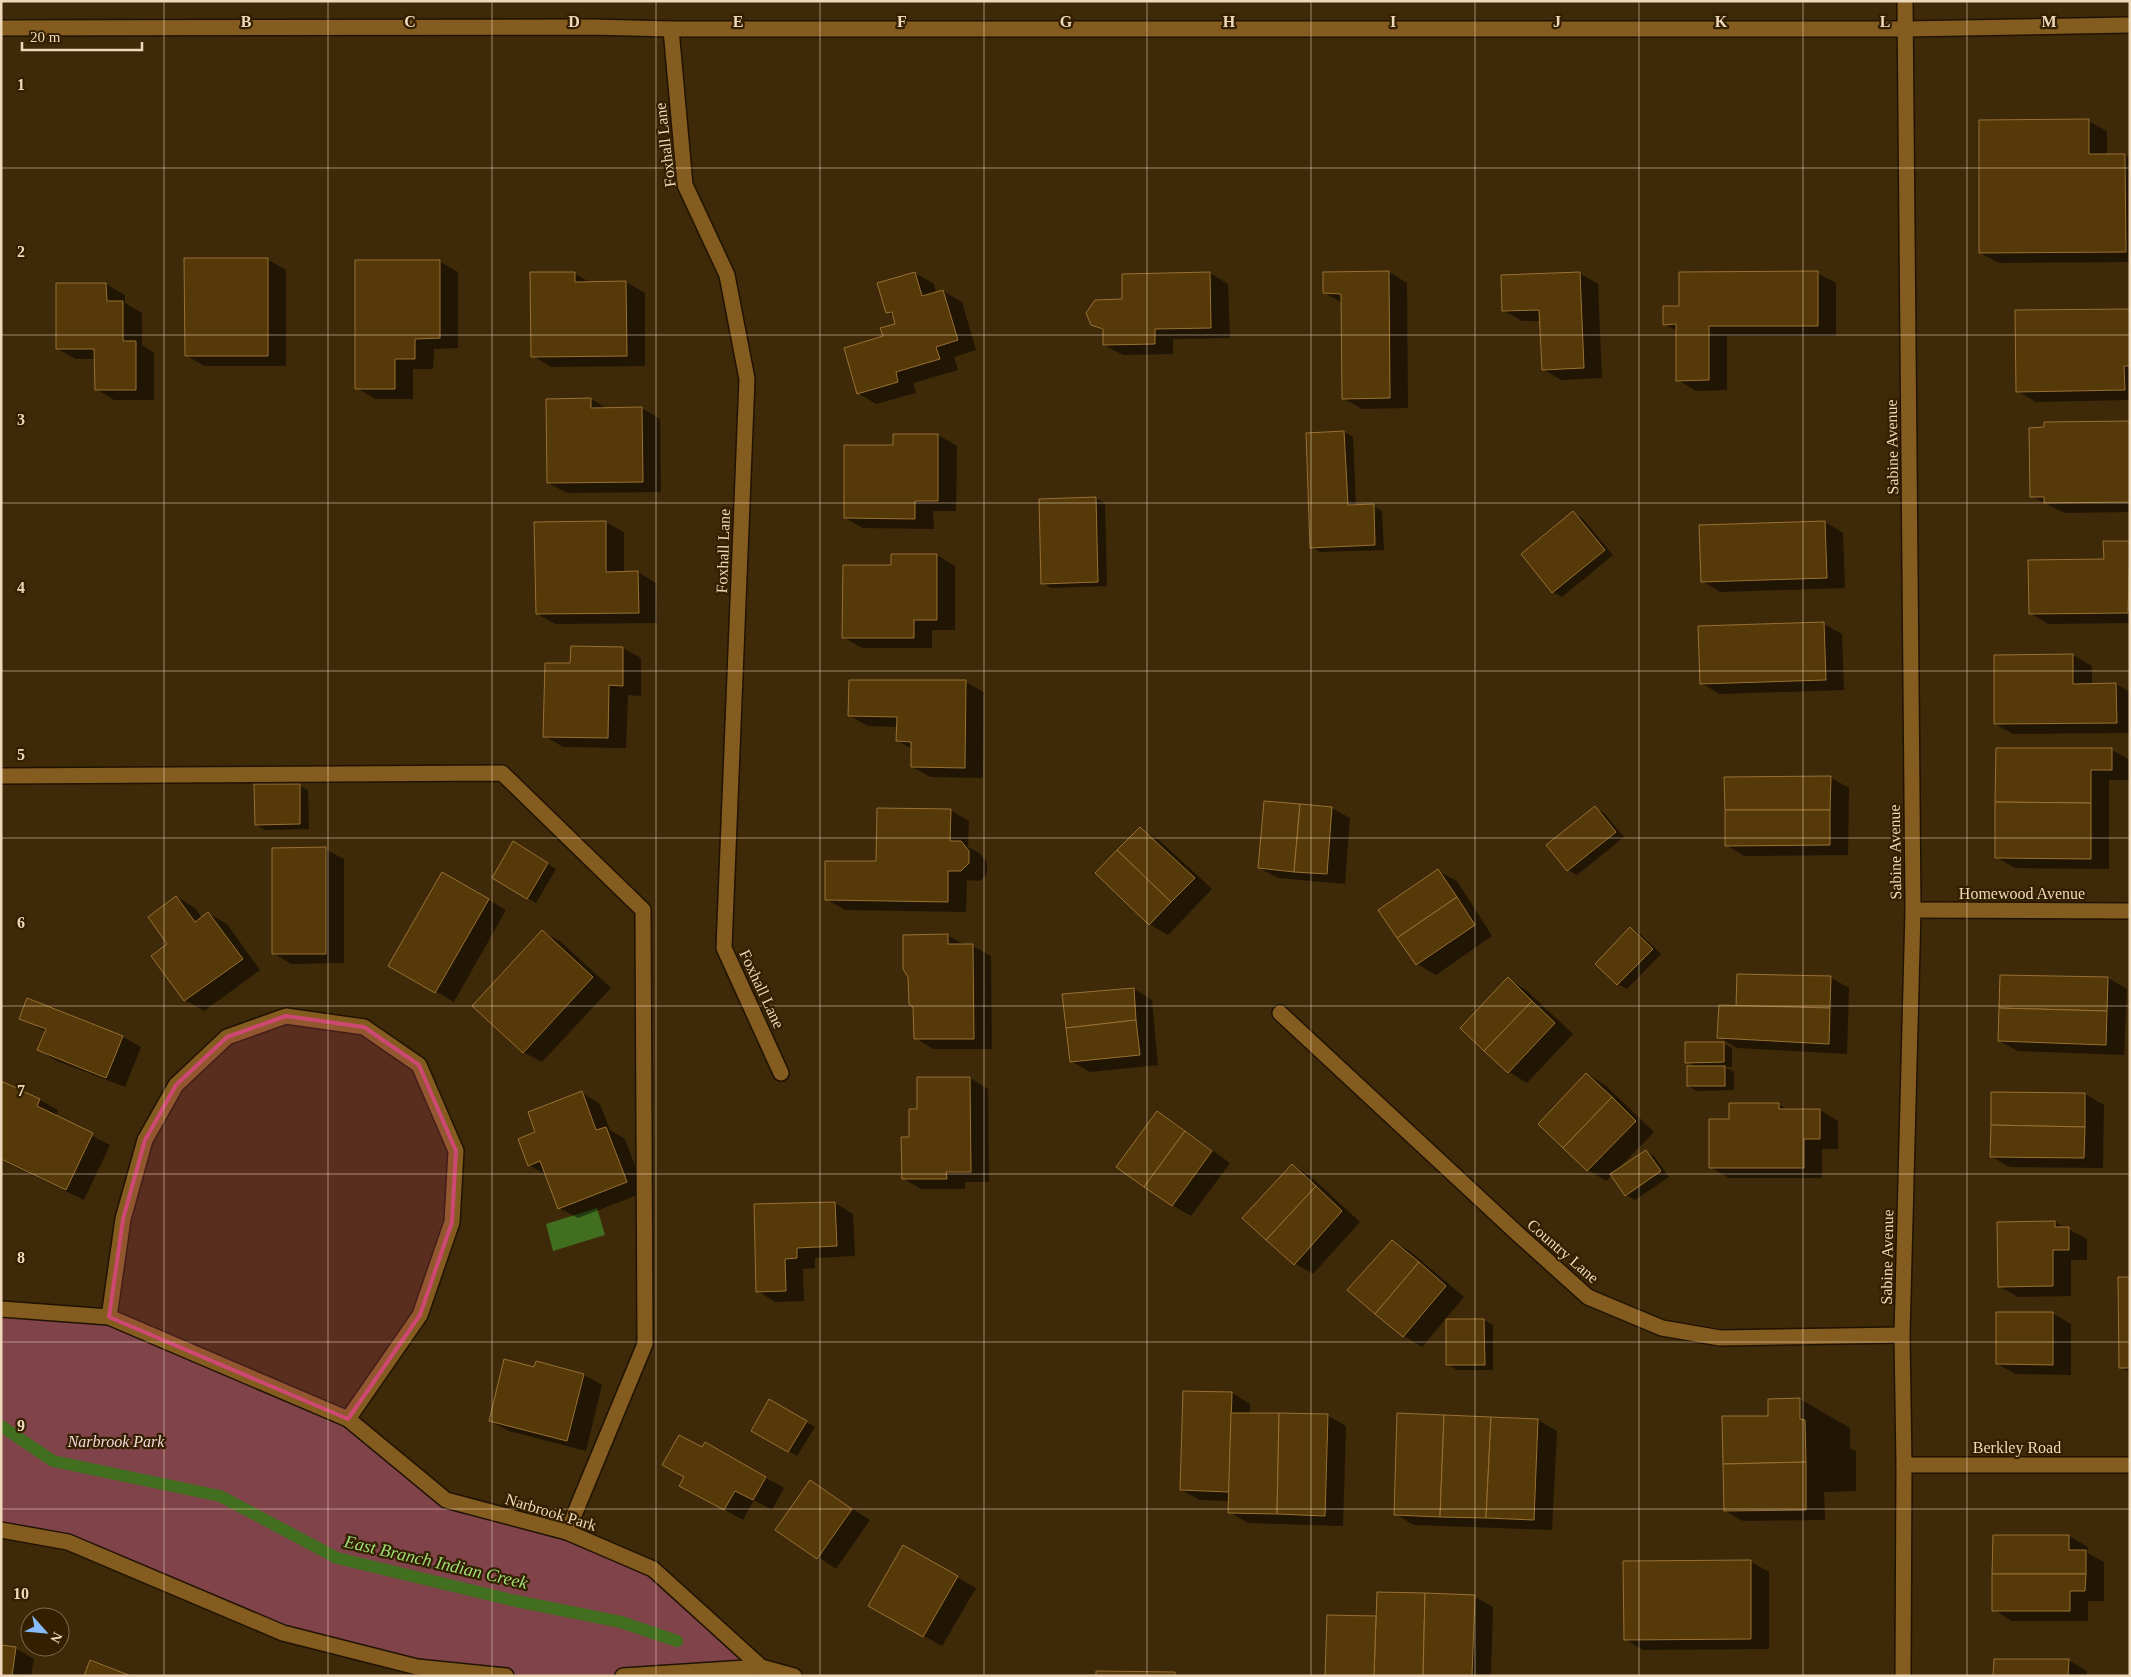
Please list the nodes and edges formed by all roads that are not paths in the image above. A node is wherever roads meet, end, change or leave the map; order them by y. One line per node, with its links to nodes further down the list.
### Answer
1 (1905, 1): 5 (street, Sabine Avenue)
2 (2130, 25): 5 (street)
3 (1, 28): 4 (street)
4 (671, 29): 5 (street); 10 (street, Foxhall Lane)
5 (1905, 29): 7 (street, Sabine Avenue)
6 (1, 776): 18 (street)
7 (1913, 910): 8 (street, Homewood Avenue); 13 (street, Sabine Avenue)
8 (2130, 911)
9 (1280, 1013): 13 (street, Country Lane)
10 (781, 1073)
11 (1, 1310): 12 (street, Narbrook Park)
12 (109, 1317): 14 (street, Narbrook Park); 14 (street)
13 (1902, 1335): 15 (street, Sabine Avenue)
14 (348, 1419): 18 (street, Narbrook Park)
15 (1904, 1465): 16 (street, Berkley Road); 23 (street, Sabine Avenue)
16 (2130, 1465)
17 (1, 1530): 20 (street)
18 (566, 1532): 19 (street, Narbrook Park)
19 (761, 1667): 21 (street, Narbrook Park); 22 (street, Narbrook Park)
20 (506, 1676)
21 (623, 1676)
22 (794, 1676)
23 (1903, 1676)

